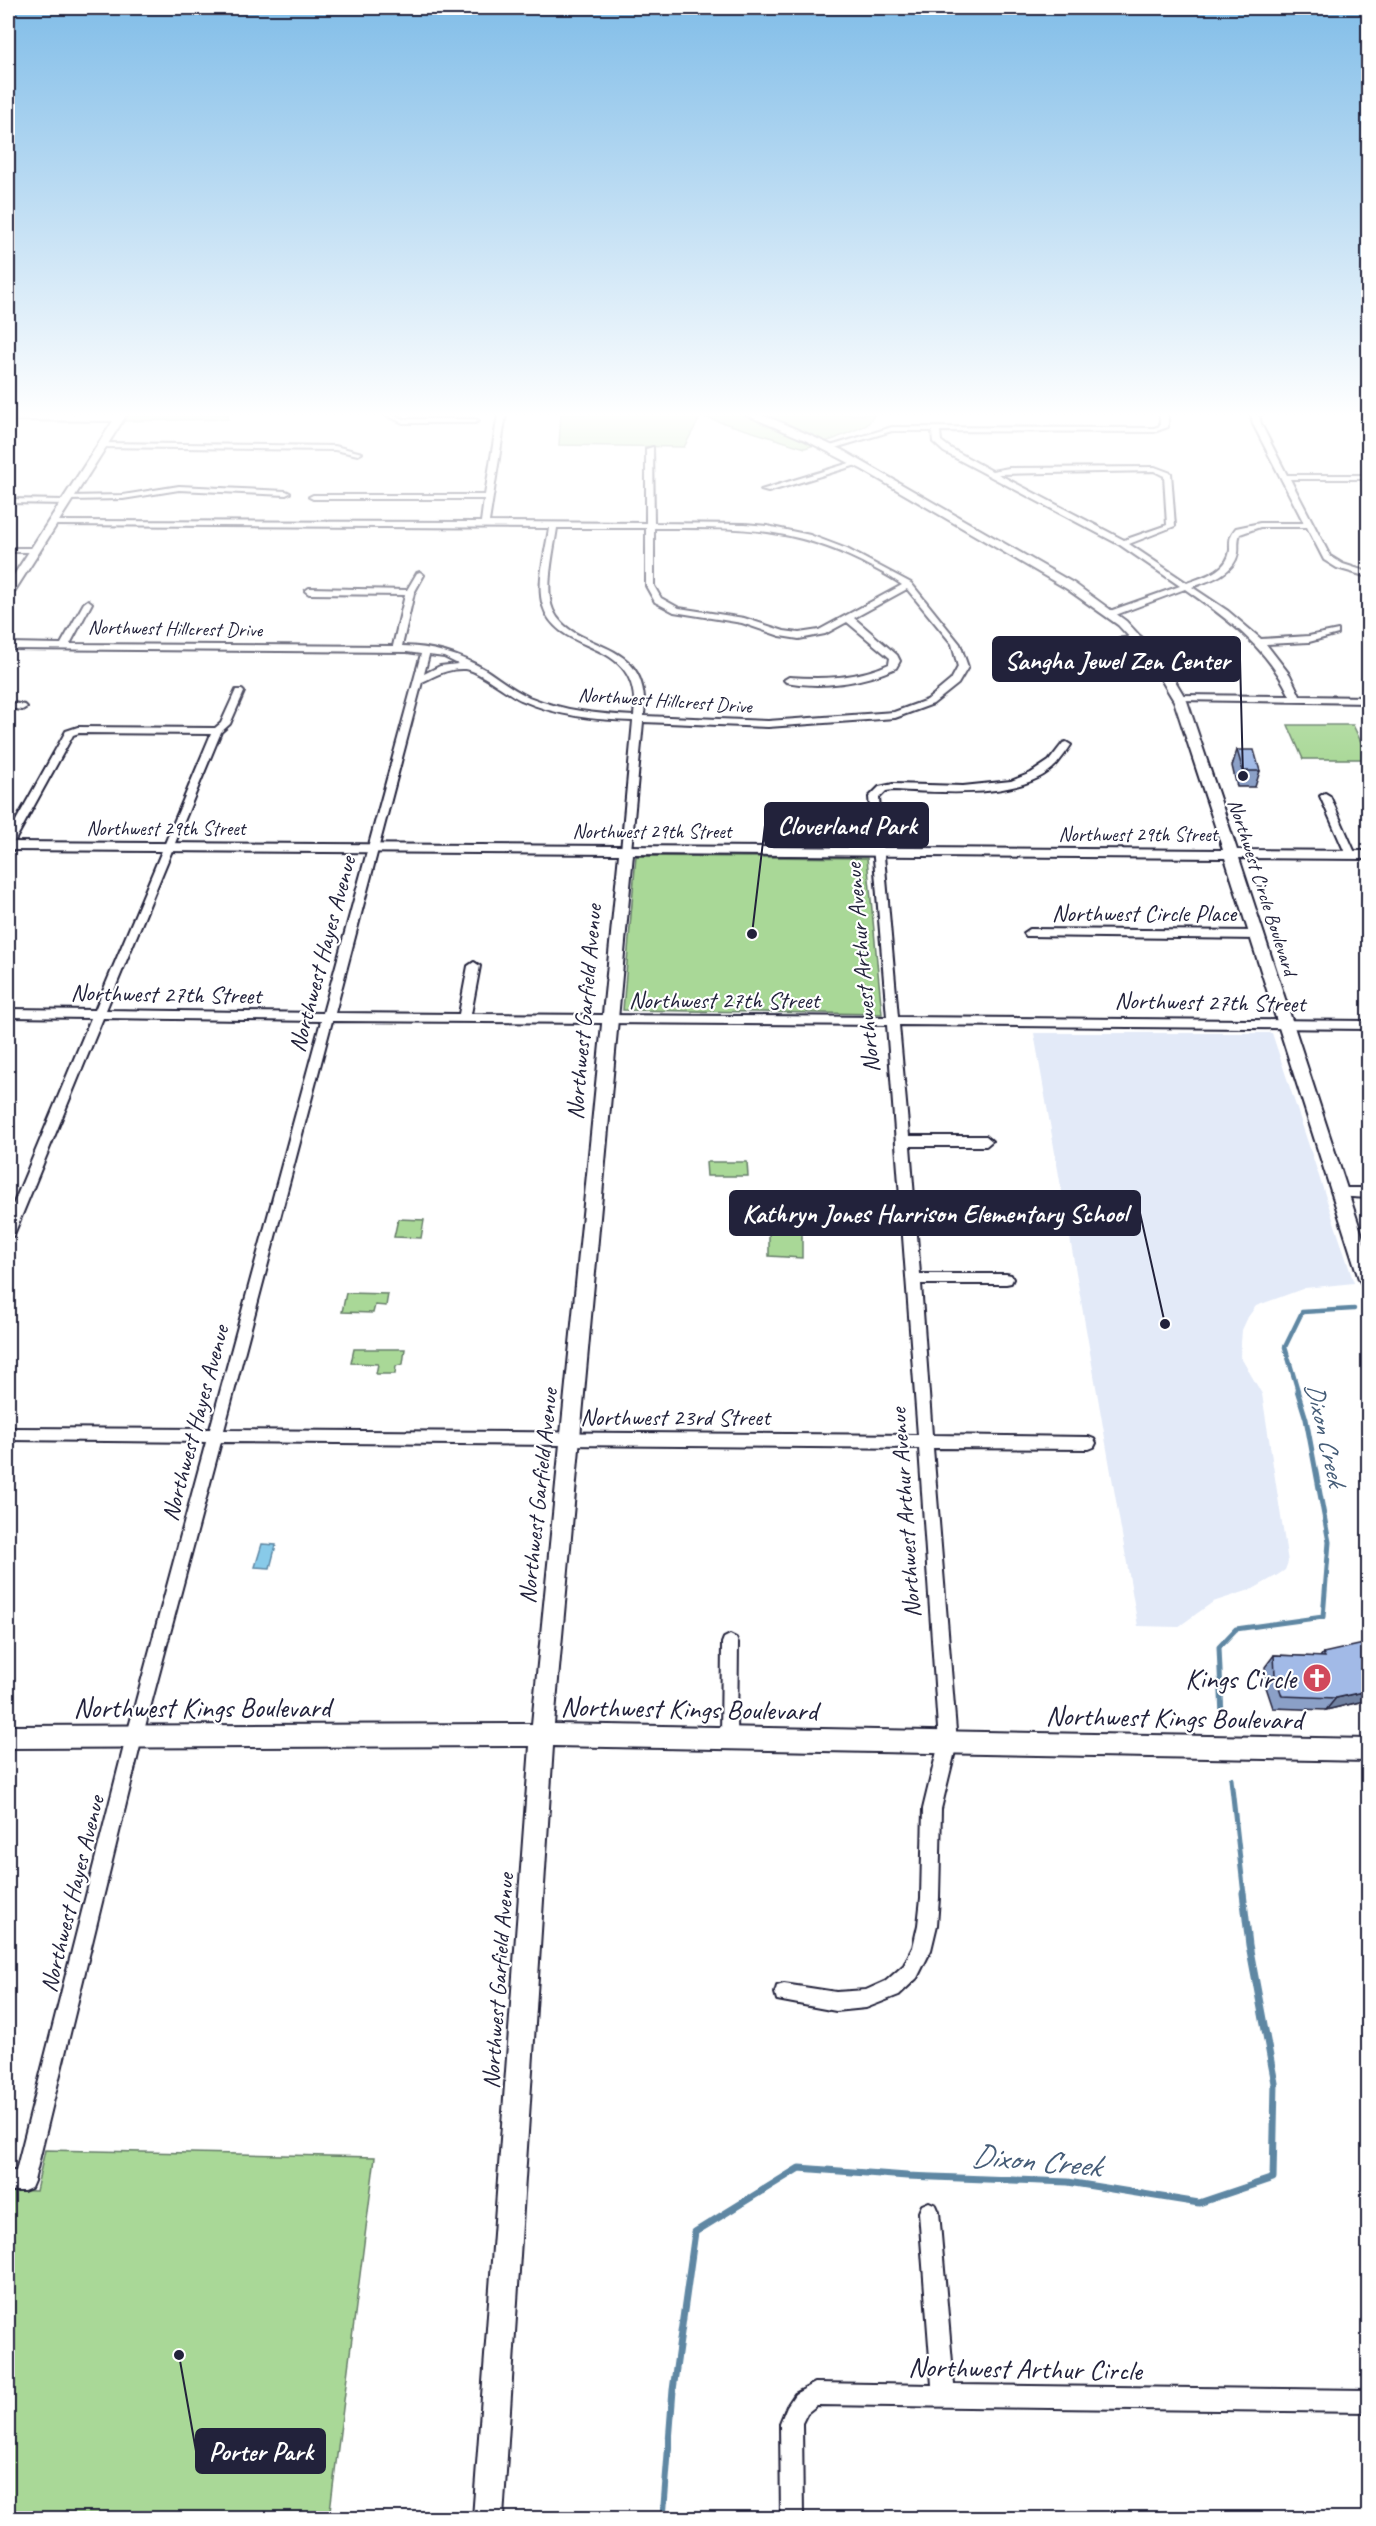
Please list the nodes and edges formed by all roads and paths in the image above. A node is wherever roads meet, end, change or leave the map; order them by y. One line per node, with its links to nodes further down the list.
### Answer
1 (46, 532): 12 (street)
2 (552, 532): 40 (street, Northwest Garfield Avenue)
3 (650, 532): 22 (street)
4 (791, 532): 15 (street)
5 (974, 532): 21 (street, Northwest Circle Boulevard)
6 (1102, 532): 10 (street)
7 (1154, 532): 10 (street)
8 (1238, 532): 16 (street)
9 (1314, 532): 14 (street)
10 (1123, 543): 16 (street)
11 (8, 550): 12 (street)
12 (34, 550): 18 (street)
13 (420, 575): 19 (street)
14 (1368, 575)
15 (908, 585): 22 (street); 40 (street, Northwest Hillcrest Drive)
16 (1187, 587): 21 (street); 25 (street)
17 (309, 591): 19 (street)
18 (8, 592)
19 (410, 593): 28 (street)
20 (88, 603): 26 (street)
21 (1110, 614): 24 (street, Northwest Circle Boulevard)
22 (848, 618): 33 (street)
23 (1335, 632): 25 (street)
24 (1140, 639): 31 (street); 35 (street, Northwest Circle Boulevard)
25 (1259, 642): 36 (street)
26 (65, 645): 27 (street, Northwest Hillcrest Drive); 28 (street, Northwest Hillcrest Drive)
27 (8, 646)
28 (397, 648): 29 (street, Northwest Hillcrest Drive)
29 (426, 651): 30 (street, Northwest Hillcrest Drive); 32 (street, Northwest Hayes Avenue)
30 (469, 666): 32 (street); 40 (street, Northwest Hillcrest Drive)
31 (1070, 669)
32 (420, 680): 46 (street, Northwest Hayes Avenue)
33 (789, 680)
34 (238, 692): 41 (street)
35 (1180, 698): 36 (street); 49 (street, Northwest Circle Boulevard)
36 (1296, 699): 37 (street)
37 (1368, 700)
38 (8, 705): 39 (street)
39 (22, 707)
40 (638, 720): 47 (street, Northwest Garfield Avenue)
41 (217, 731): 44 (street); 45 (street)
42 (1066, 745): 48 (street, Northwest Arthur Avenue)
43 (1325, 796): 50 (street)
44 (8, 845): 45 (street, Northwest 29th Street)
45 (167, 848): 46 (street, Northwest 29th Street); 56 (street)
46 (374, 849): 47 (street, Northwest 29th Street); 57 (street, Northwest Hayes Avenue)
47 (626, 851): 48 (street, Northwest 29th Street); 59 (street, Northwest Garfield Avenue)
48 (878, 853): 49 (street, Northwest 29th Street); 60 (street, Northwest Arthur Avenue)
49 (1232, 854): 50 (street, Northwest 29th Street); 53 (street, Northwest Circle Boulevard)
50 (1351, 855): 51 (street, Northwest 29th Street)
51 (1368, 855)
52 (1030, 933): 53 (street, Northwest Circle Place)
53 (1257, 935): 61 (street, Northwest Circle Boulevard)
54 (474, 966): 58 (street)
55 (8, 1012): 56 (street, Northwest 27th Street)
56 (98, 1015): 57 (street, Northwest 27th Street); 67 (street)
57 (327, 1017): 58 (street, Northwest 27th Street); 72 (street, Northwest Hayes Avenue)
58 (464, 1019): 59 (street, Northwest 27th Street)
59 (610, 1020): 60 (street, Northwest 27th Street); 73 (street, Northwest Garfield Avenue)
60 (891, 1022): 61 (street, Northwest 27th Street); 63 (street, Northwest Arthur Avenue)
61 (1286, 1024): 62 (street, Northwest 27th Street); 65 (street, Northwest Circle Boulevard)
62 (1368, 1025)
63 (903, 1141): 64 (street); 68 (street, Northwest Arthur Avenue)
64 (986, 1141)
65 (1340, 1193): 66 (street); 70 (street, Northwest Circle Boulevard)
66 (1368, 1193)
67 (8, 1232)
68 (913, 1279): 69 (street); 74 (street, Northwest Arthur Avenue)
69 (1006, 1279)
70 (1368, 1279)
71 (8, 1434): 72 (street, Northwest 23rd Street)
72 (215, 1435): 73 (street, Northwest 23rd Street); 79 (street, Northwest Hayes Avenue)
73 (570, 1439): 74 (street, Northwest 23rd Street); 77 (street, Northwest Garfield Avenue)
74 (926, 1442): 75 (street, Northwest 23rd Street); 81 (street, Northwest Arthur Avenue)
75 (1089, 1443)
76 (730, 1643): 80 (street)
77 (542, 1735): 79 (street, Northwest Kings Boulevard); 80 (street, Northwest Kings Boulevard); 88 (street, Northwest Garfield Avenue)
78 (8, 1737): 79 (street, Northwest Kings Boulevard)
79 (134, 1738): 84 (street, Northwest Hayes Avenue)
80 (729, 1739): 81 (street, Northwest Kings Boulevard)
81 (948, 1743): 82 (street, Northwest Kings Boulevard); 83 (street, Northwest Arthur Avenue)
82 (1368, 1750)
83 (784, 1994)
84 (16, 2181)
85 (929, 2212): 86 (street)
86 (944, 2395): 87 (street, Northwest Arthur Circle); 89 (street, Northwest Arthur Circle)
87 (1368, 2402)
88 (488, 2518)
89 (792, 2518)

